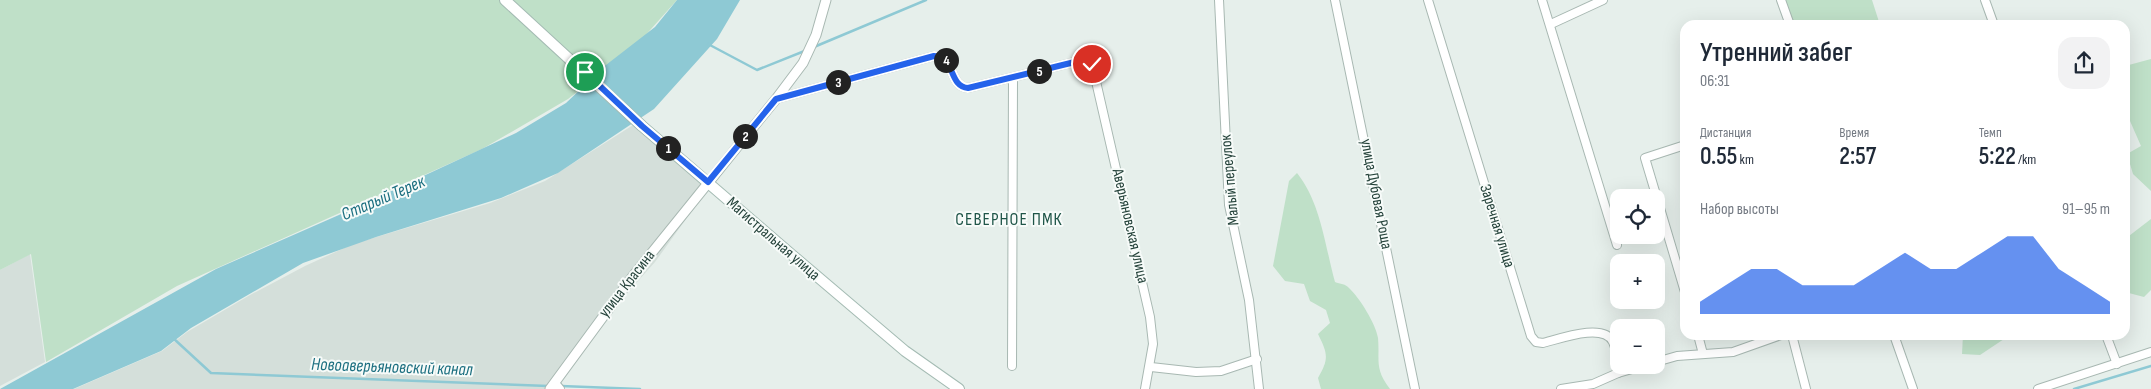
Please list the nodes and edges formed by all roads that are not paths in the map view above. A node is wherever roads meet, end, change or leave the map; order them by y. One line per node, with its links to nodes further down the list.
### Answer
1 (505, 0): 16 (main road, Магистральная улица)
2 (826, 0): 14 (street)
3 (1219, 0): 27 (street, Малый переулок)
4 (1335, 0): 37 (street, улица Дубовая Роща)
5 (1428, 0): 19 (street, Заречная улица)
6 (1542, 0): 12 (street)
7 (1603, 0): 12 (street)
8 (1781, 0): 10 (street)
9 (1985, 0): 11 (street)
10 (1788, 20)
11 (1992, 20)
12 (1551, 24): 17 (street)
13 (1013, 78): 14 (street); 30 (street); 31 (street, Аверьяновская улица)
14 (776, 99): 16 (street)
15 (1680, 147): 18 (street)
16 (708, 182): 33 (street, улица Красина); 34 (main road, Магистральная улица)
17 (1617, 245)
18 (1680, 275)
19 (1610, 340)
20 (1700, 340): 26 (street)
21 (1767, 340): 26 (street)
22 (1793, 340): 39 (street)
23 (1896, 340): 40 (street)
24 (2108, 340): 29 (street)
25 (2151, 352): 29 (street)
26 (1704, 354): 28 (street)
27 (1257, 358): 31 (street); 36 (street, Малый переулок)
28 (1665, 359)
29 (2117, 364): 41 (street)
30 (1012, 366)
31 (1151, 367): 35 (street, Аверьяновская улица)
32 (1616, 374): 38 (street)
33 (555, 387)
34 (959, 389)
35 (1145, 389)
36 (1259, 389)
37 (1415, 389)
38 (1561, 389)
39 (1806, 389)
40 (1913, 389)
41 (2038, 389)

